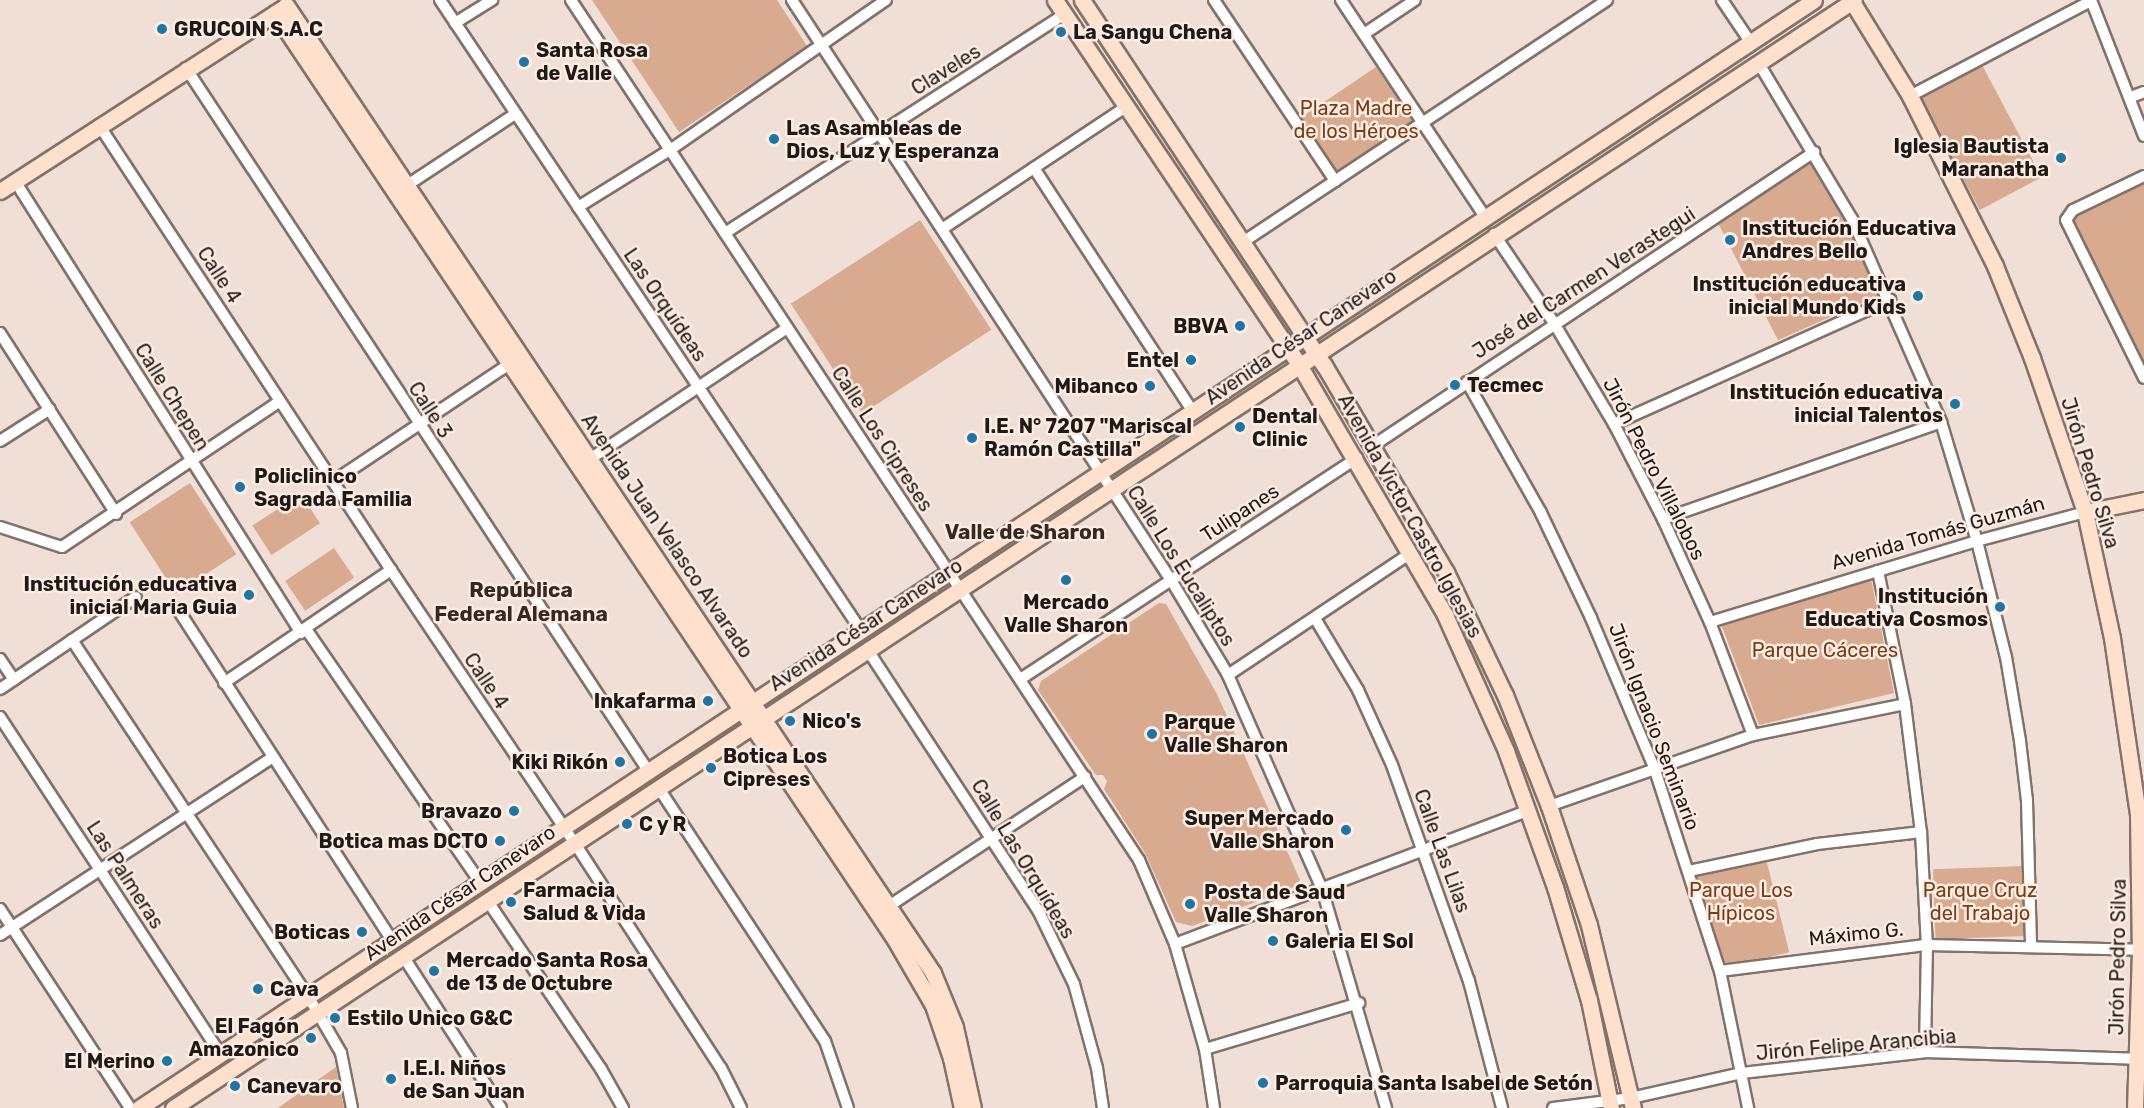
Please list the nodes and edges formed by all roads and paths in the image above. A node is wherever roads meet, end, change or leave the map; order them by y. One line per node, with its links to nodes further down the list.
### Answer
1 (440, 0): 18 (street, Las Orquídeas)
2 (492, 0): 18 (street)
3 (571, 0): 33 (street, Calle Los Cipreses)
4 (792, 0): 21 (street, Calle Los Eucaliptos)
5 (886, 0): 21 (street)
6 (1055, 0): 17 (street, Avenida Victor Castro Iglesias)
7 (1082, 0): 46 (street, Avenida Victor Castro Iglesias)
8 (1214, 0): 38 (street)
9 (1341, 0): 19 (street)
10 (1415, 0): 19 (street)
11 (1607, 0): 30 (street)
12 (1722, 0): 20 (street)
13 (1814, 0): 20 (street, Avenida César Canevaro)
14 (1852, 0): 22 (street, Avenida César Canevaro); 25 (street, Jirón Pedro Silva)
15 (2091, 0): 25 (street); 26 (street)
16 (285, 6): 23 (street); 39 (street, Avenida Juan Velasco Alvarado); 54 (street, Avenida Juan Velasco Alvarado)
17 (1065, 14): 27 (street, Avenida Victor Castro Iglesias); 31 (street, Claveles)
18 (455, 23): 28 (street, Las Orquídeas)
19 (1364, 34): 30 (street)
20 (1749, 40): 42 (street, Avenida César Canevaro)
21 (822, 45): 31 (street, Calle Los Eucaliptos); 33 (street)
22 (1758, 62): 34 (street); 45 (street, Avenida César Canevaro)
23 (186, 68): 29 (street); 64 (street, Calle 3)
24 (2144, 92): 26 (street)
25 (1910, 96): 74 (street, Jirón Pedro Silva)
26 (2131, 97): 32 (street)
27 (1126, 106): 35 (street); 52 (street, Avenida Victor Castro Iglesias)
28 (515, 114): 39 (street); 41 (street, Las Orquídeas)
29 (99, 124): 37 (street); 59 (street, Calle 4)
30 (1423, 124): 38 (street); 42 (street)
31 (879, 133): 43 (street, Calle Los Eucaliptos); 44 (street, Claveles)
32 (2144, 136)
33 (670, 150): 41 (street); 44 (street, Calle Los Cipreses)
34 (1814, 152): 47 (street); 48 (street, José del Carmen Verastegui)
35 (1034, 168): 43 (street); 61 (street)
36 (2144, 176): 56 (street)
37 (15, 181): 40 (street); 69 (street, Calle Chepen)
38 (1335, 181): 46 (street)
39 (406, 186): 54 (street, Avenida Juan Velasco Alvarado)
40 (0, 190)
41 (578, 207): 58 (street, Las Orquídeas)
42 (1484, 215): 51 (street, Avenida César Canevaro)
43 (942, 229): 70 (street, Calle Los Eucaliptos)
44 (725, 233): 49 (street, Calle Los Cipreses)
45 (1494, 234): 48 (street, Jirón Pedro Villalobos); 53 (street, Avenida César Canevaro)
46 (1244, 242): 51 (street, Avenida Victor Castro Iglesias)
47 (1890, 300): 62 (street); 63 (street)
48 (1554, 323): 57 (street, José del Carmen Verastegui); 63 (street, Jirón Pedro Villalobos)
49 (787, 328): 58 (street); 81 (street, Calle Los Cipreses)
50 (0, 333): 60 (street)
51 (1304, 334): 52 (street, Avenida César Canevaro); 53 (street, Avenida Victor Castro Iglesias)
52 (1287, 347): 55 (street, Avenida Victor Castro Iglesias); 61 (street, Avenida César Canevaro)
53 (1315, 351): 55 (street, Avenida César Canevaro); 66 (street, Avenida Victor Castro Iglesias)
54 (516, 360): 64 (street); 68 (street, Avenida Juan Velasco Alvarado); 100 (street, Avenida Juan Velasco Alvarado)
55 (1298, 363): 67 (street, Avenida Victor Castro Iglesias); 72 (street, Avenida César Canevaro)
56 (2144, 378)
57 (1467, 382): 66 (street, José del Carmen Verastegui); 105 (street, Jirón Ignacio Seminario)
58 (699, 387): 68 (street); 89 (street, Las Orquídeas)
59 (280, 401): 69 (street); 71 (street, Calle 4)
60 (50, 409): 65 (street); 75 (street)
61 (1192, 410): 70 (street, Avenida César Canevaro)
62 (1941, 422): 76 (street); 78 (street)
63 (1614, 424): 76 (street, Jirón Pedro Villalobos)
64 (418, 425): 71 (street); 106 (street, Calle 3)
65 (0, 441)
66 (1374, 445): 109 (street, Avenida Victor Castro Iglesias)
67 (1357, 458): 79 (street, Avenida Victor Castro Iglesias); 83 (street, Tulipanes)
68 (590, 459): 100 (street, Avenida Juan Velasco Alvarado)
69 (192, 462): 75 (street); 90 (street, Calle Chepen)
70 (1099, 470): 72 (street, Calle Los Eucaliptos); 81 (street, Avenida César Canevaro)
71 (334, 482): 80 (street, Calle 4)
72 (1111, 489): 83 (street, Calle Los Eucaliptos); 84 (street, Avenida César Canevaro)
73 (2144, 500): 74 (street, Avenida Tomás Guzmán)
74 (2085, 513): 78 (street, Avenida Tomás Guzmán); 130 (street, Jirón Pedro Silva)
75 (116, 514): 77 (street)
76 (1663, 519): 88 (street, Jirón Pedro Villalobos)
77 (0, 527)
78 (1977, 541): 82 (street, Avenida Tomás Guzmán); 129 (street)
79 (1411, 554): 87 (street); 110 (street, Avenida Victor Castro Iglesias)
80 (391, 570): 90 (street); 112 (street, Calle 4)
81 (948, 571): 84 (street, Calle Los Cipreses); 89 (street, Avenida César Canevaro)
82 (1878, 571): 88 (street, Avenida Tomás Guzmán); 99 (street)
83 (1171, 580): 94 (street, Calle Los Eucaliptos); 95 (street, Tulipanes)
84 (959, 588): 92 (street, Avenida César Canevaro); 95 (street, Calle Los Cipreses)
85 (136, 597): 91 (street)
86 (177, 608): 97 (street)
87 (1316, 620): 94 (street); 116 (street, Calle Las Lilas)
88 (1710, 622): 103 (street, Jirón Pedro Villalobos)
89 (860, 629): 100 (street, Avenida César Canevaro)
90 (304, 631): 97 (street); 119 (street, Calle Chepen)
91 (72, 640): 96 (street); 111 (street)
92 (867, 649): 102 (street, Avenida César Canevaro); 114 (street, Calle Las Orquídeas)
93 (0, 659): 96 (street)
94 (1228, 675): 120 (street, Calle Los Eucaliptos)
95 (1022, 678): 107 (street, Calle Los Cipreses)
96 (14, 680): 98 (street)
97 (224, 683): 104 (street)
98 (0, 689)
99 (1905, 704): 103 (street); 113 (street)
100 (746, 706): 102 (street, Avenida Juan Velasco Alvarado); 106 (street, Avenida César Canevaro)
101 (0, 717): 117 (street, Las Palmeras)
102 (757, 722): 108 (street, Avenida César Canevaro); 122 (street, Avenida Juan Velasco Alvarado); 151 (street, Avenida Juan Velasco Alvarado)
103 (1754, 735): 105 (street)
104 (272, 758): 111 (street); 126 (street)
105 (1654, 767): 109 (street); 118 (street, Jirón Ignacio Seminario)
106 (647, 770): 112 (street, Avenida César Canevaro)
107 (1086, 777): 114 (street); 127 (street, Calle Los Cipreses)
108 (658, 787): 115 (street, Avenida César Canevaro); 150 (street)
109 (1550, 807): 141 (street, Avenida Victor Castro Iglesias)
110 (1529, 810): 116 (street); 142 (street, Avenida Victor Castro Iglesias)
111 (187, 814): 117 (street); 133 (street)
112 (561, 827): 115 (street, Calle 4); 119 (street, Avenida César Canevaro)
113 (1921, 832): 118 (street); 128 (street)
114 (993, 838): 122 (street); 153 (street, Calle Las Orquídeas)
115 (574, 842): 121 (street, Avenida César Canevaro); 149 (street, Calle 4)
116 (1422, 850): 120 (street); 156 (street, Calle Las Lilas)
117 (100, 872): 124 (street); 138 (street, Las Palmeras)
118 (1689, 872): 132 (street, Jirón Ignacio Seminario)
119 (480, 882): 126 (street, Avenida César Canevaro)
120 (1322, 889): 127 (street); 134 (street, Calle Los Eucaliptos)
121 (487, 900): 131 (street, Avenida César Canevaro); 148 (street)
122 (889, 906): 152 (street, Avenida Juan Velasco Alvarado)
123 (0, 909): 124 (street)
124 (11, 927): 125 (street); 143 (street)
125 (0, 935)
126 (392, 940): 133 (street, Avenida César Canevaro)
127 (1176, 945): 136 (street, Calle Los Cipreses)
128 (1927, 945): 129 (street, Máximo G.); 132 (street, Máximo G.); 137 (street)
129 (2031, 945): 130 (street, Máximo G.)
130 (2140, 950): 139 (street, Jirón Pedro Silva)
131 (403, 956): 135 (street, Avenida César Canevaro); 147 (street)
132 (1720, 970): 140 (street, Jirón Ignacio Seminario)
133 (308, 996): 135 (street); 138 (street, Avenida César Canevaro)
134 (1359, 1003): 136 (street); 155 (street, Calle Los Eucaliptos)
135 (318, 1013): 145 (street, Avenida César Canevaro); 146 (street)
136 (1205, 1049): 154 (street, Calle Los Cipreses)
137 (1925, 1052): 139 (street, Jirón Felipe Arancibia); 140 (street, Jirón Felipe Arancibia)
138 (220, 1053): 144 (street, Avenida César Canevaro)
139 (2141, 1058): 159 (street, Jirón Pedro Silva)
140 (1742, 1073): 141 (street, Jirón Felipe Arancibia); 158 (street, Jirón Ignacio Seminario)
141 (1632, 1103): 142 (street, Jirón Felipe Arancibia)
142 (1610, 1105): 157 (street, Jirón Felipe Arancibia)
143 (130, 1108)
144 (139, 1108)
145 (173, 1108)
146 (352, 1108)
147 (501, 1108)
148 (622, 1108)
149 (741, 1108)
150 (848, 1108)
151 (962, 1108)
152 (973, 1108)
153 (1103, 1108)
154 (1214, 1108)
155 (1386, 1108)
156 (1502, 1108)
157 (1553, 1108)
158 (1748, 1108)
159 (2135, 1108)

